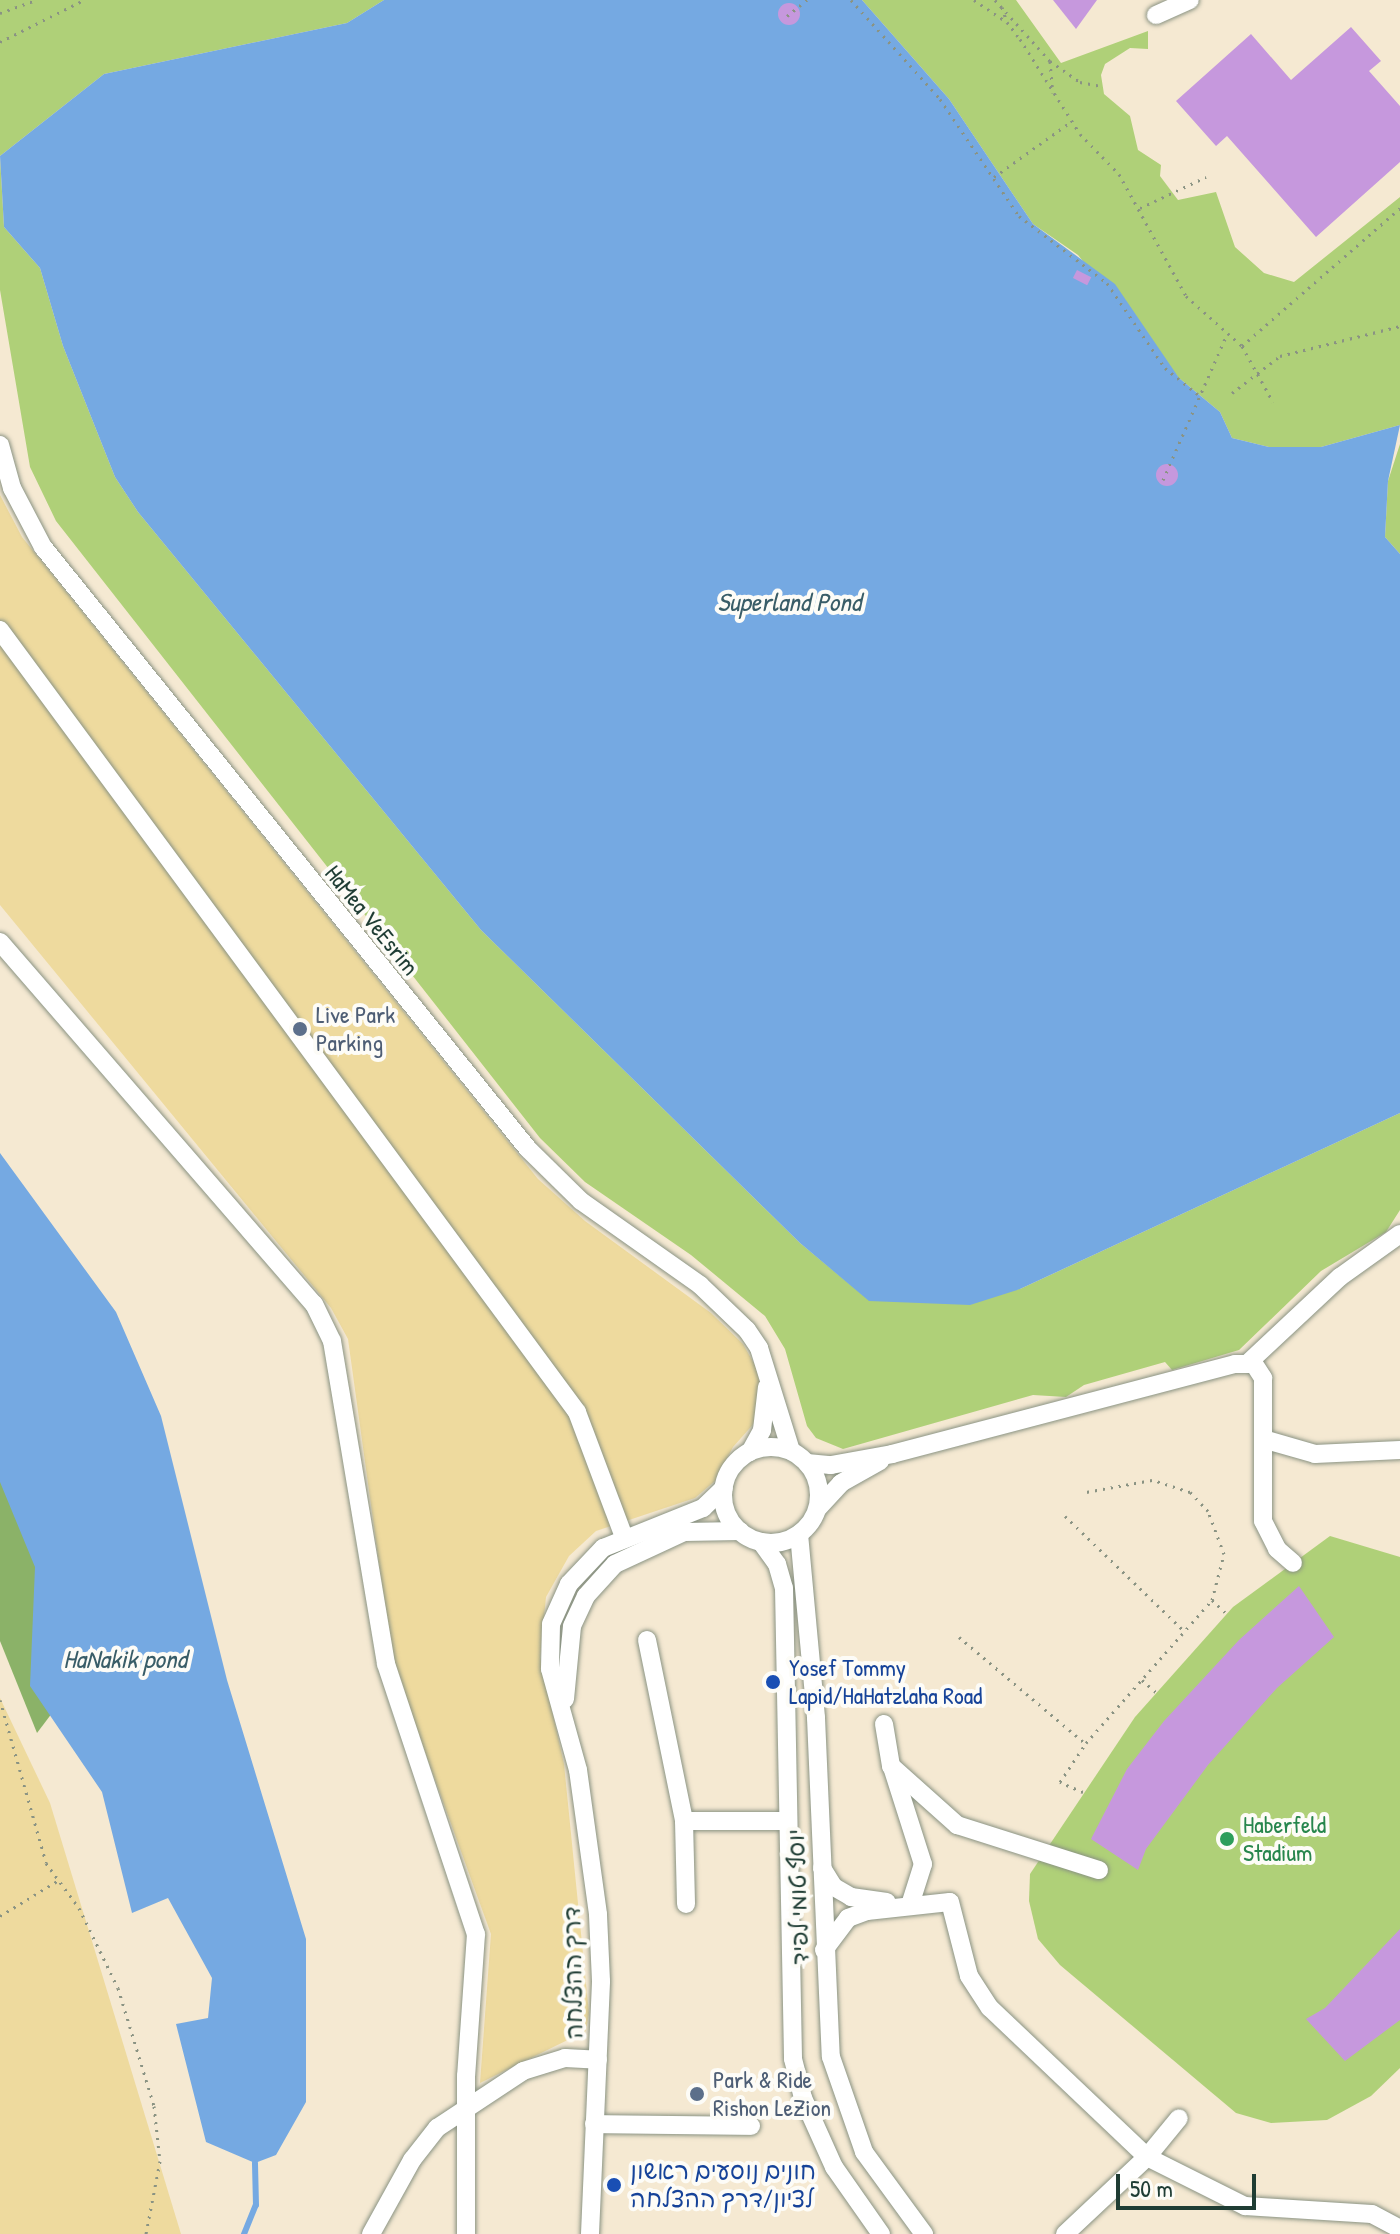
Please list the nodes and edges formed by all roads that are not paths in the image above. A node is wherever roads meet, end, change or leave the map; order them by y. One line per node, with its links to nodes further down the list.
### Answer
1 (1190, 0): 2 (street)
2 (1156, 15)
3 (0, 445): 8 (street, HaMea VeEsrim)
4 (0, 630): 19 (street)
5 (0, 942): 34 (street)
6 (1400, 1234): 7 (street)
7 (1248, 1363): 9 (street); 13 (street)
8 (768, 1373): 11 (street, HaMea VeEsrim); 12 (street)
9 (1263, 1439): 10 (street); 21 (street)
10 (1400, 1450)
11 (791, 1451): 12 (street); 14 (street)
12 (750, 1452): 15 (street)
13 (892, 1454): 14 (street); 16 (street)
14 (807, 1463): 16 (street)
15 (724, 1488): 17 (street); 19 (street, דרך ההצלחה)
16 (818, 1508): 18 (street)
17 (740, 1531): 20 (street); 23 (street, דרך ההצלחה)
18 (799, 1534): 20 (street); 28 (street, יוסף טומי לפיד)
19 (624, 1537): 23 (street, דרך ההצלחה)
20 (761, 1542): 27 (street, יוסף טומי לפיד)
21 (1293, 1563)
22 (647, 1640): 26 (street)
23 (566, 1714): 33 (street, דרך ההצלחה)
24 (884, 1724): 25 (street)
25 (891, 1766): 29 (street); 31 (street)
26 (684, 1821): 27 (street); 30 (street)
27 (788, 1821): 44 (street, יוסף טומי לפיד)
28 (821, 1867): 31 (street); 32 (street, יוסף טומי לפיד)
29 (1099, 1870)
30 (686, 1904)
31 (910, 1905): 32 (street); 38 (street)
32 (824, 1950): 45 (street, יוסף טומי לפיד)
33 (598, 2060): 34 (street); 36 (street, דרך ההצלחה)
34 (466, 2107): 41 (street); 42 (street)
35 (1179, 2118): 38 (street)
36 (594, 2124): 37 (street); 43 (street, דרך ההצלחה)
37 (751, 2126)
38 (1147, 2157): 39 (street); 46 (street)
39 (1372, 2214): 40 (street); 47 (street)
40 (1400, 2229)
41 (371, 2234)
42 (466, 2234)
43 (590, 2234)
44 (881, 2234)
45 (924, 2234)
46 (1065, 2234)
47 (1387, 2234)

